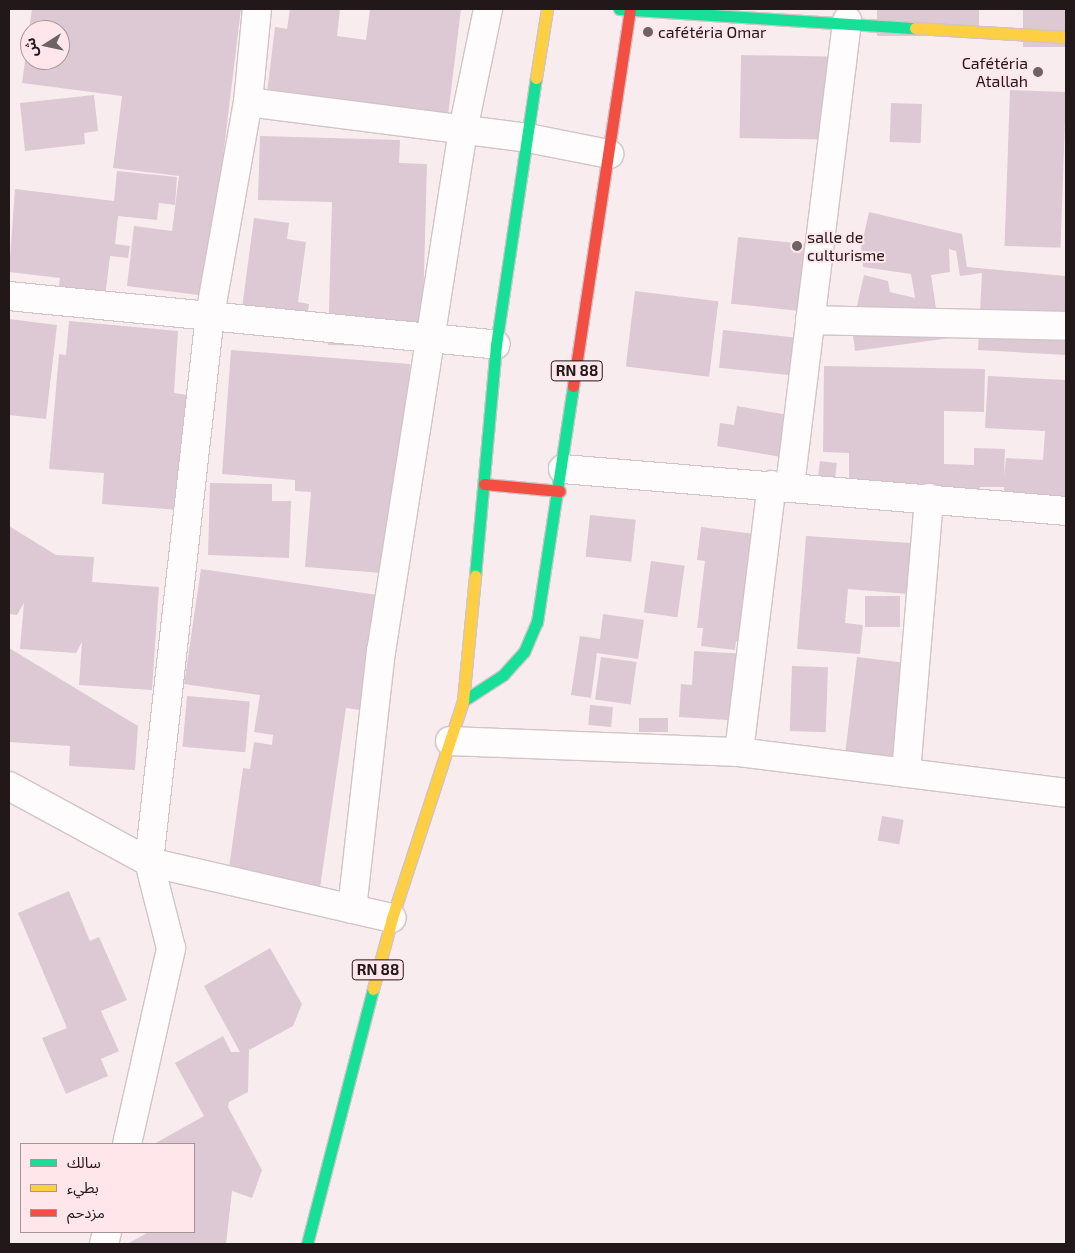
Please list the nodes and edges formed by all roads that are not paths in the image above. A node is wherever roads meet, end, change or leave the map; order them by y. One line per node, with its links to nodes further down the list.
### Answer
1 (257, 9): 7 (street)
2 (488, 9): 8 (street)
3 (547, 9): 9 (main road)
4 (626, 9): 5 (main road); 10 (main road, RN 88)
5 (830, 16): 6 (main road); 13 (street)
6 (1066, 37)
7 (248, 102): 8 (street); 12 (street)
8 (463, 130): 9 (street); 15 (street)
9 (528, 138): 10 (street); 16 (main road)
10 (609, 154): 17 (main road, RN 88)
11 (9, 296): 12 (street)
12 (210, 315): 15 (street); 28 (street)
13 (810, 320): 14 (street); 19 (street)
14 (1066, 326)
15 (431, 337): 16 (street); 29 (street)
16 (496, 345): 18 (main road)
17 (561, 480): 18 (main road); 19 (street); 22 (main road, RN 88)
18 (484, 484): 22 (main road)
19 (781, 485): 20 (street); 24 (street)
20 (929, 498): 21 (street); 25 (street)
21 (1066, 510)
22 (463, 701): 23 (main road, RN 88)
23 (450, 741): 24 (street); 30 (main road, RN 88)
24 (739, 752): 25 (street)
25 (906, 773): 27 (street)
26 (9, 786): 28 (street)
27 (1066, 793)
28 (149, 862): 29 (street); 31 (street)
29 (352, 909): 30 (street)
30 (392, 918): 32 (main road, RN 88)
31 (126, 1143)
32 (307, 1244)

